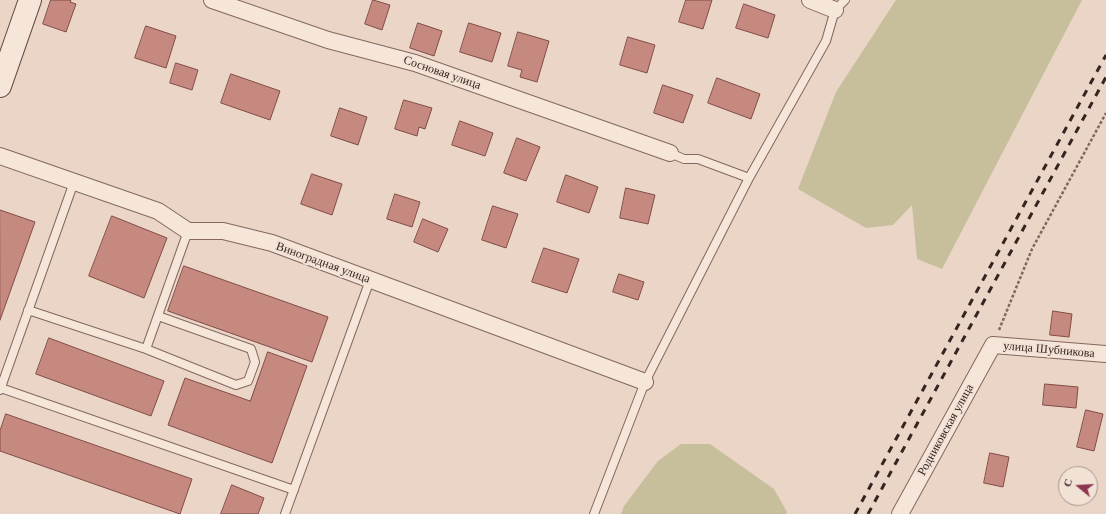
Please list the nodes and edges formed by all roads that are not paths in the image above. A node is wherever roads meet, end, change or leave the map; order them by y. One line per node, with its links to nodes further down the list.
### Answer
1 (30, 0): 5 (street)
2 (212, 0): 6 (street, Сосновая улица)
3 (810, 0): 4 (street)
4 (840, 5): 8 (lane)
5 (0, 86)
6 (670, 153): 8 (lane)
7 (0, 156): 9 (street)
8 (749, 178): 17 (lane)
9 (74, 182): 10 (street); 12 (lane)
10 (188, 231): 11 (street, Виноградная улица); 13 (lane)
11 (370, 280): 17 (street, Виноградная улица); 19 (lane)
12 (28, 310): 15 (lane); 18 (lane)
13 (158, 316): 15 (lane); 15 (lane)
14 (993, 345): 16 (street, улица Шубникова); 22 (street, Родниковская улица)
15 (146, 349)
16 (1106, 354)
17 (645, 382): 21 (lane)
18 (0, 389): 19 (lane)
19 (294, 490): 20 (lane)
20 (286, 514)
21 (594, 514)
22 (900, 514)

